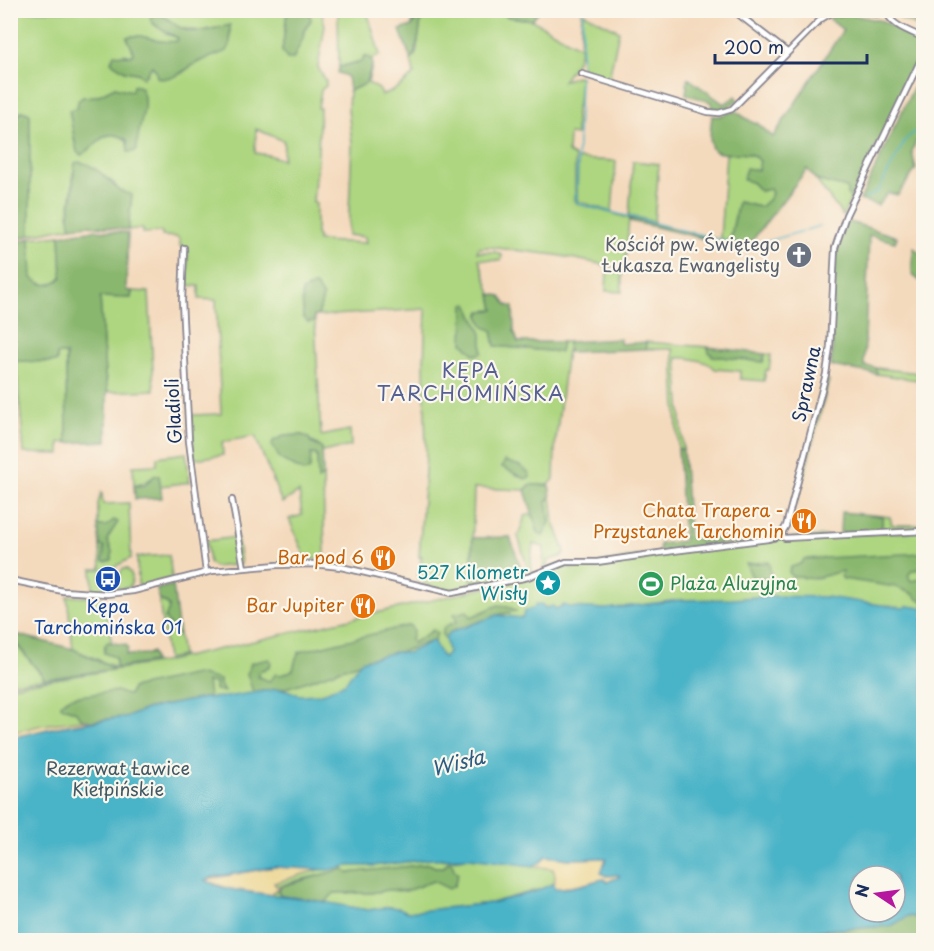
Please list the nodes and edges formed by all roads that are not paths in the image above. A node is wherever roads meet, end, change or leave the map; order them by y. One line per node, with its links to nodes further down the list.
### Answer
1 (733, 10): 6 (street)
2 (836, 10): 6 (street)
3 (854, 10): 4 (street)
4 (886, 12): 5 (street)
5 (924, 38)
6 (787, 52): 8 (street)
7 (924, 53): 12 (street, Sprawna)
8 (582, 74)
9 (184, 248): 14 (street, Gladioli)
10 (232, 500): 13 (street)
11 (924, 531): 12 (street)
12 (780, 536): 13 (street)
13 (244, 568): 14 (street)
14 (206, 572): 15 (street)
15 (10, 580)

